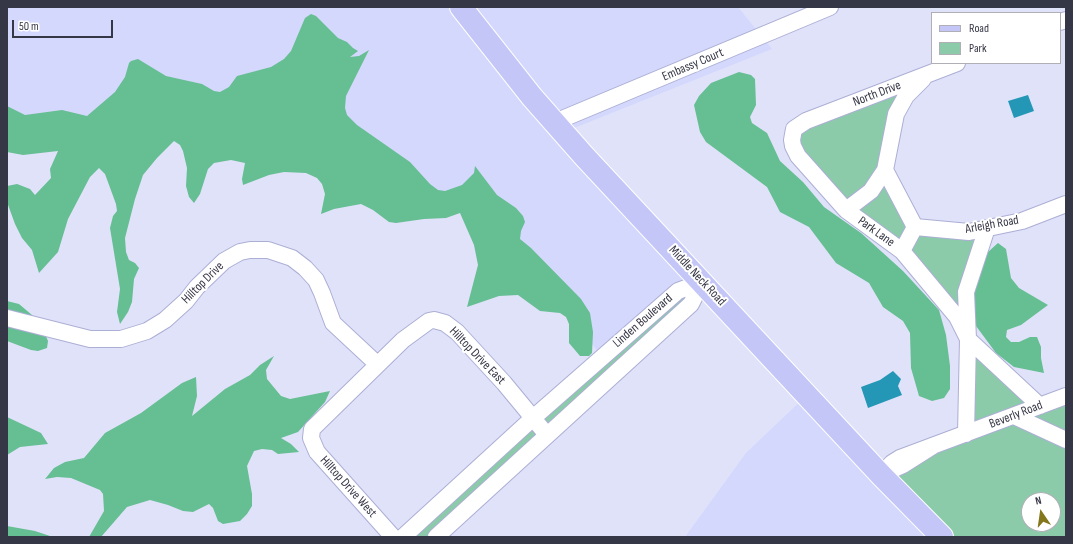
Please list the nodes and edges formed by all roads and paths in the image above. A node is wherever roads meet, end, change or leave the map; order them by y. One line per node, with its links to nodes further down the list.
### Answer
1 (461, 7): 5 (main road, Middle Neck Road)
2 (830, 7): 5 (street, Embassy Court)
3 (954, 64): 4 (street, North Drive)
4 (927, 75): 6 (street, North Drive); 7 (street)
5 (555, 122): 13 (main road, Middle Neck Road)
6 (797, 126): 9 (street, Park Lane)
7 (885, 170): 9 (street); 10 (street)
8 (1066, 204): 11 (street, Arleigh Road)
9 (846, 210): 12 (street, Park Lane)
10 (915, 227): 11 (street, Arleigh Road); 12 (street)
11 (986, 228): 17 (street, Park Lane)
12 (902, 251): 17 (street, Park Lane)
13 (702, 282): 14 (street, Linden Boulevard); 15 (street, Linden Boulevard); 26 (main road, Middle Neck Road)
14 (665, 302): 15 (street); 22 (street, Linden Boulevard)
15 (678, 316): 24 (street, Linden Boulevard)
16 (7, 318): 18 (street, Hilltop Drive)
17 (968, 339): 20 (street, Park Lane); 23 (street, Park Lane)
18 (377, 364): 22 (street, Hilltop Drive East); 27 (street, Hilltop Drive West)
19 (1066, 396): 20 (street, Beverly Road)
20 (1040, 406): 21 (street, Beverly Road)
21 (1014, 416): 23 (street, Beverly Road); 25 (street)
22 (533, 418): 24 (street, Hilltop Drive East); 28 (street, Linden Boulevard)
23 (966, 434): 26 (street, Beverly Road)
24 (547, 435): 29 (street, Linden Boulevard)
25 (1066, 440)
26 (881, 475): 30 (main road, Middle Neck Road)
27 (393, 537)
28 (403, 537)
29 (436, 537)
30 (942, 537)

